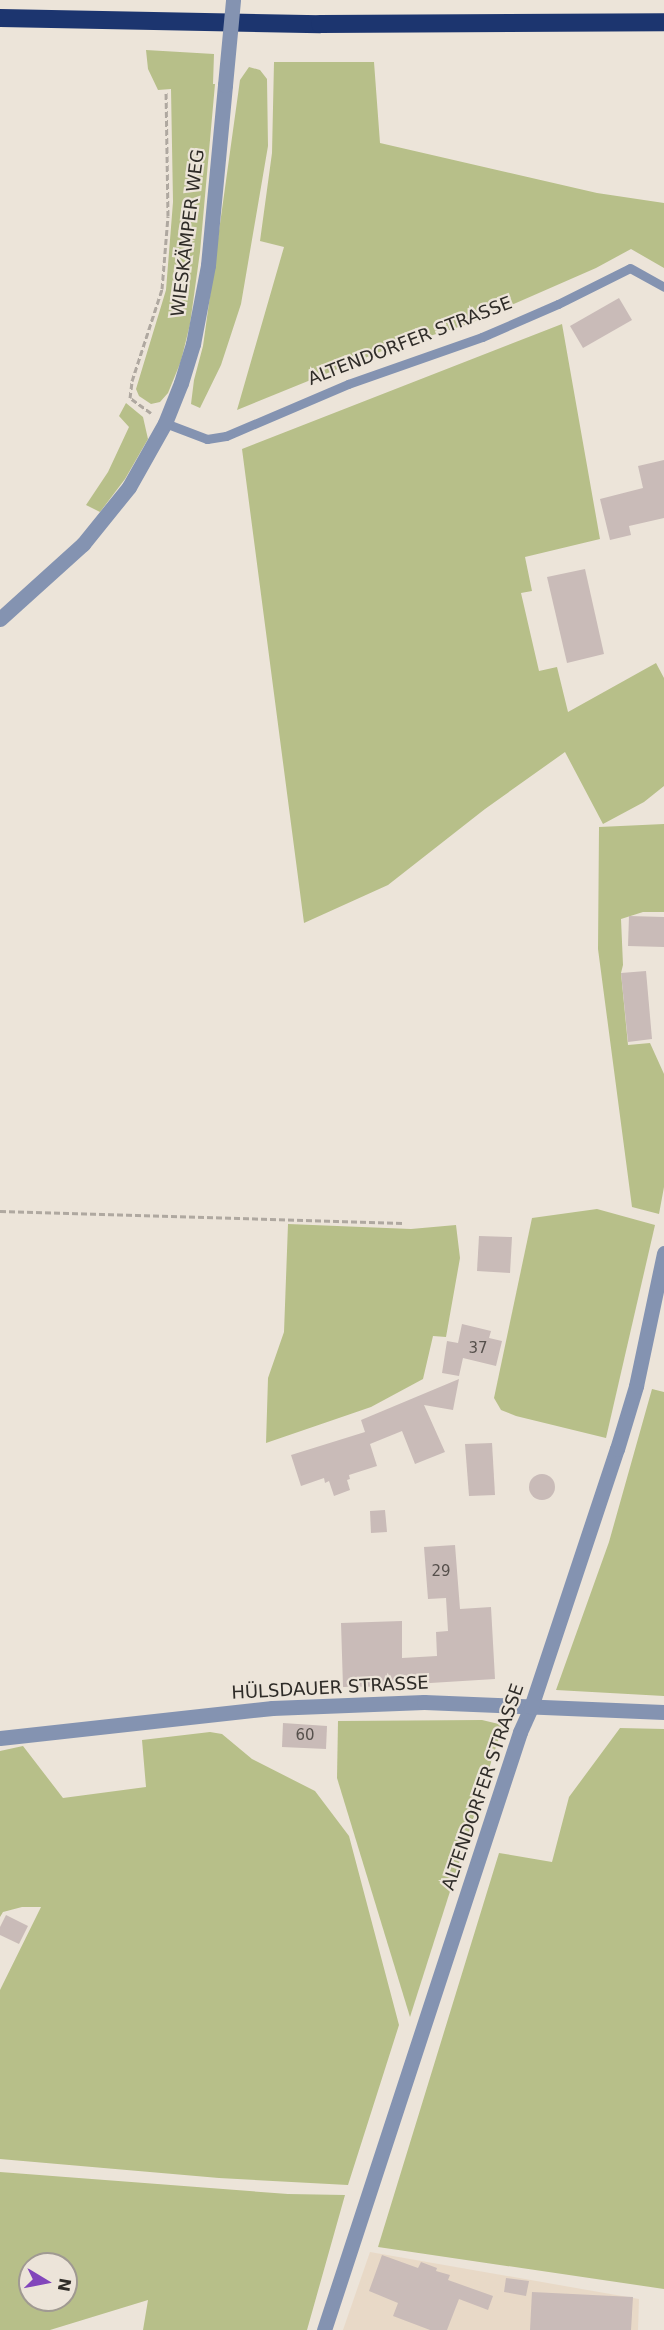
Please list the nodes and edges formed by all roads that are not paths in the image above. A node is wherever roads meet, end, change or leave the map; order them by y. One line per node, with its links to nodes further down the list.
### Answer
1 (233, 0): 5 (street, WIESKÄMPER WEG, bridge)
2 (0, 18): 3 (highway)
3 (664, 21)
4 (664, 287): 5 (lane, ALTENDORFER STRASSE)
5 (165, 423): 6 (street, WIESKÄMPER WEG)
6 (0, 619)
7 (664, 1253): 8 (street, ALTENDORFER STRASSE)
8 (531, 1707): 9 (street, HÜLSDAUER STRASSE); 10 (street, HÜLSDAUER STRASSE); 11 (street, ALTENDORFER STRASSE)
9 (664, 1712)
10 (0, 1738)
11 (324, 2330)

